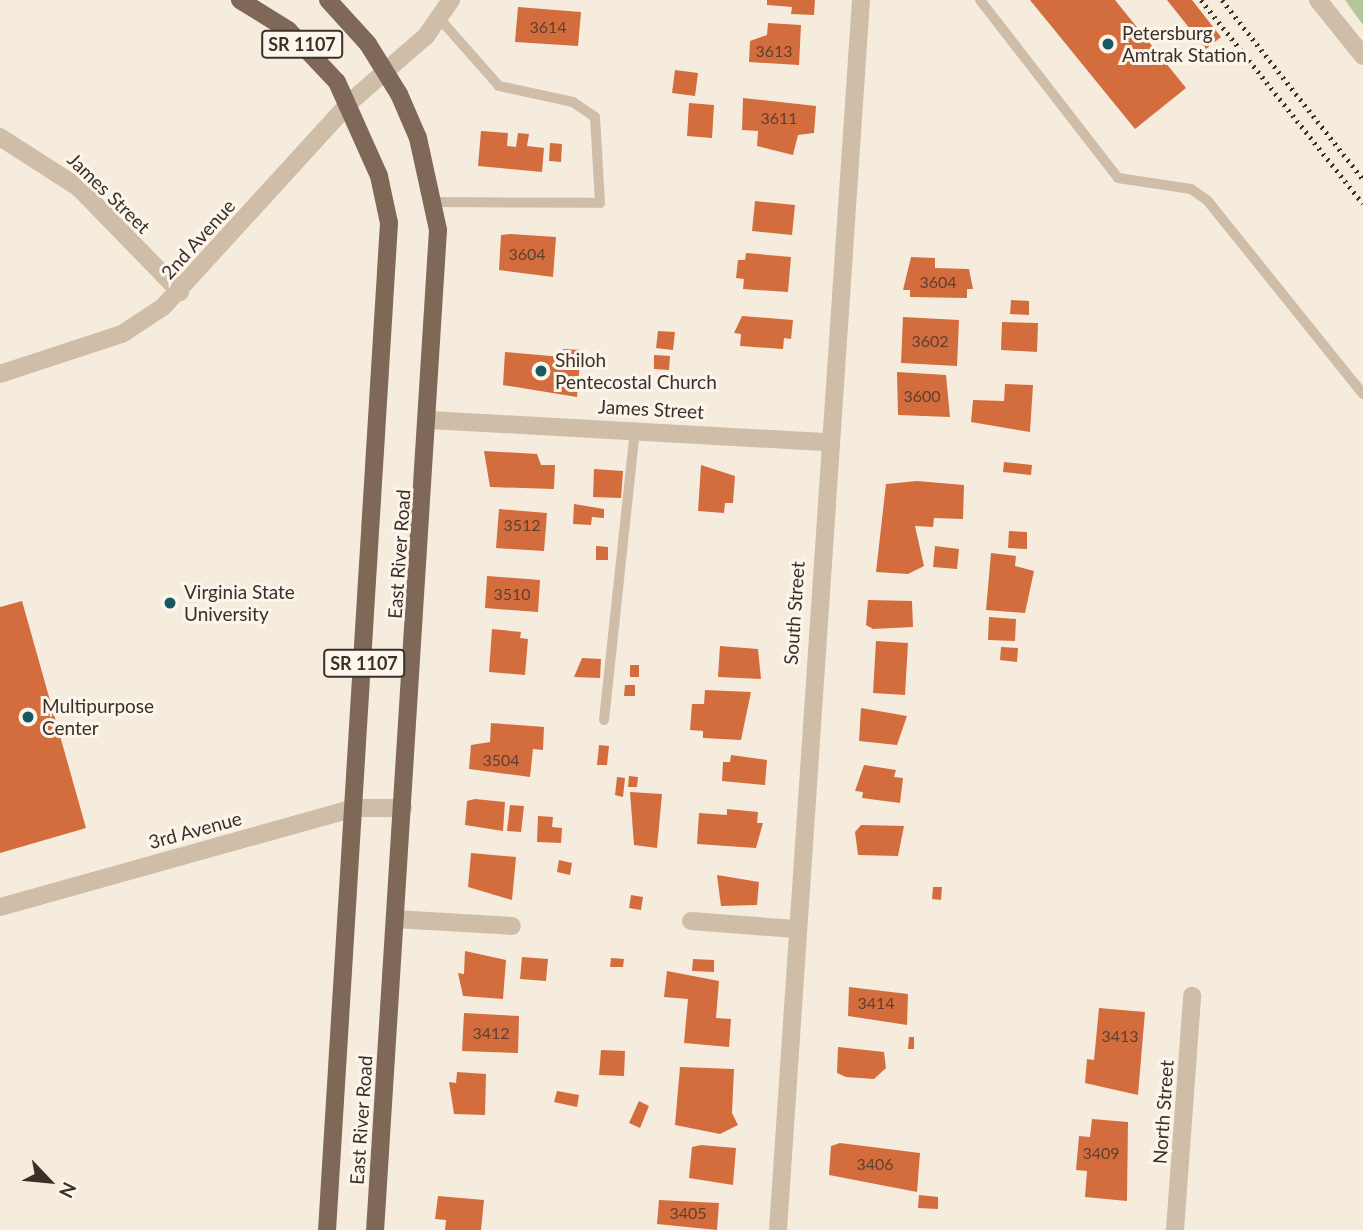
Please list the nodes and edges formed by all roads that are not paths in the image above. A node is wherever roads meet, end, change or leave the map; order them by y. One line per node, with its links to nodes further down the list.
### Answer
1 (240, 0): 10 (main road, SR 1107)
2 (328, 0): 9 (main road, SR 1107)
3 (451, 0): 7 (street)
4 (861, 0): 18 (street, South Street)
5 (979, 0): 15 (lane)
6 (1318, 0): 8 (street)
7 (439, 18): 9 (street); 12 (lane)
8 (1363, 56)
9 (386, 70): 10 (street, 2nd Avenue); 12 (main road, East River Road / SR 1107)
10 (349, 103): 13 (street, 2nd Avenue); 20 (main road, East River Road / SR 1107)
11 (0, 137): 13 (street, James Street)
12 (434, 202): 16 (main road, East River Road / SR 1107)
13 (180, 292): 14 (street, 2nd Avenue)
14 (0, 374)
15 (1363, 394)
16 (430, 420): 17 (street, James Street); 21 (main road, East River Road / SR 1107)
17 (635, 429): 18 (street, James Street); 19 (lane)
18 (828, 442): 26 (street, South Street)
19 (604, 720)
20 (355, 808): 21 (street, 3rd Avenue); 22 (street, 3rd Avenue); 28 (main road, East River Road / SR 1107)
21 (403, 808): 23 (main road, East River Road / SR 1107)
22 (0, 907)
23 (395, 919): 25 (street); 29 (main road, East River Road / SR 1107)
24 (691, 922): 26 (street)
25 (512, 926)
26 (796, 929): 30 (street, South Street)
27 (1192, 996): 31 (street, North Street)
28 (327, 1230)
29 (375, 1230)
30 (778, 1230)
31 (1175, 1230)

